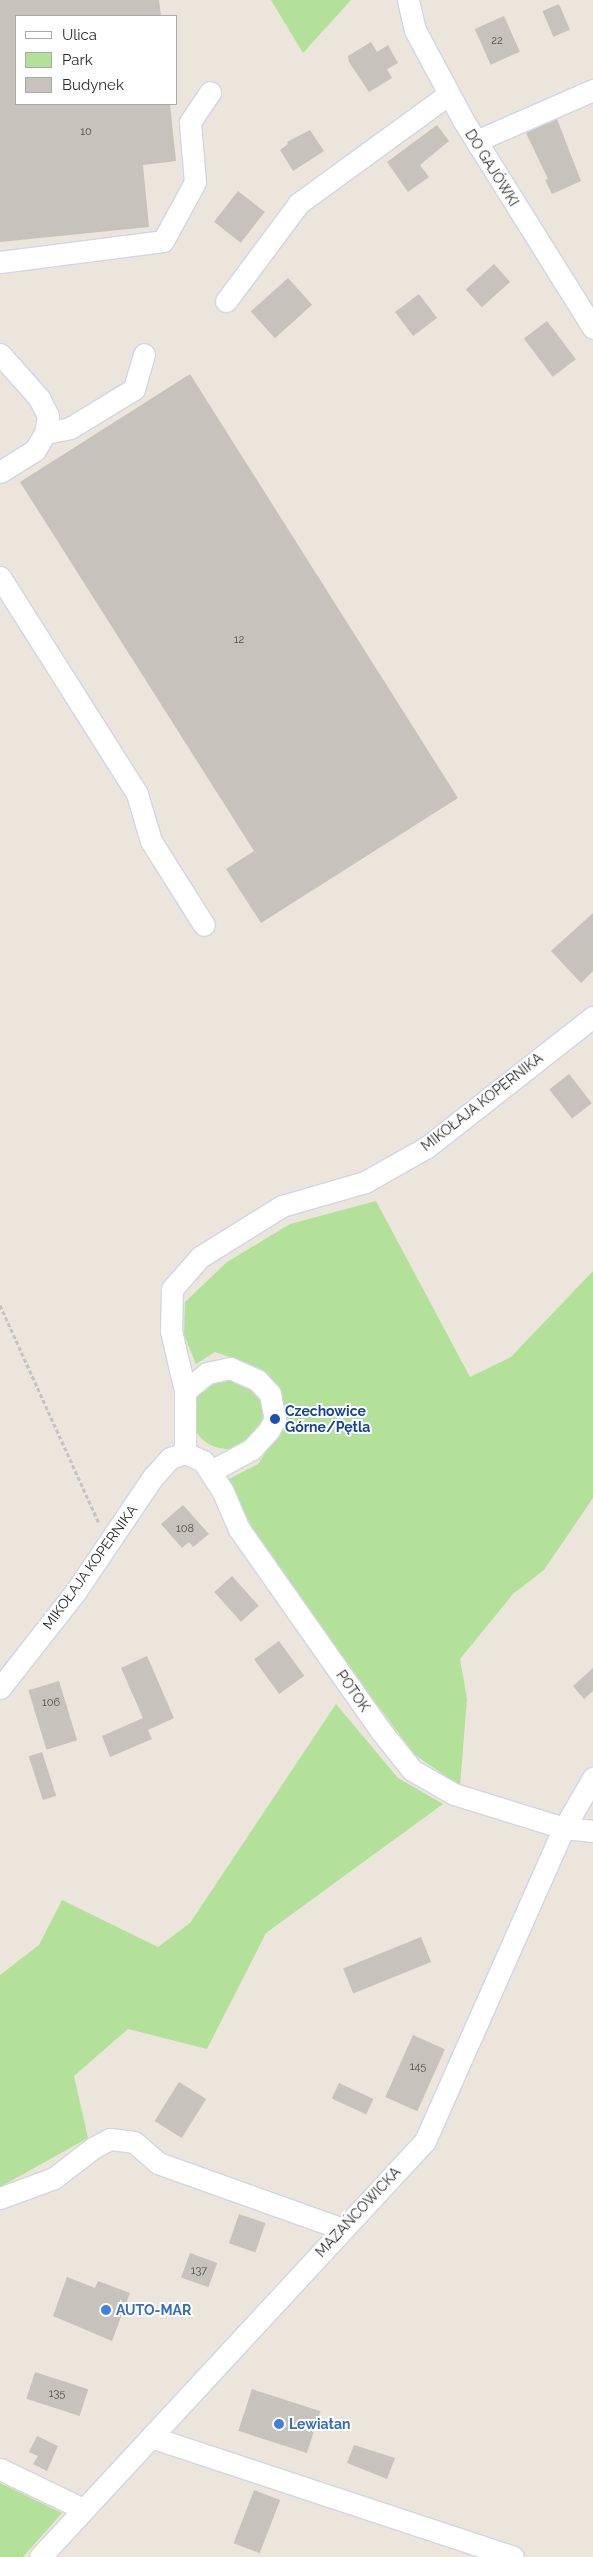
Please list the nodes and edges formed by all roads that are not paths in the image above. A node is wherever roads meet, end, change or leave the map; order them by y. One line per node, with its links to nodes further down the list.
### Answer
1 (408, 0): 4 (street, DO GAJÓWKI)
2 (593, 90): 5 (street)
3 (210, 92): 6 (street)
4 (449, 94): 5 (street, DO GAJÓWKI); 7 (street)
5 (476, 141): 8 (street, DO GAJÓWKI)
6 (0, 262)
7 (226, 301)
8 (593, 328)
9 (0, 354): 11 (street)
10 (144, 354): 11 (street)
11 (45, 433): 12 (street)
12 (0, 472)
13 (0, 577): 14 (street)
14 (204, 925)
15 (593, 1017): 16 (street, MIKOŁAJA KOPERNIKA)
16 (185, 1391): 17 (street); 18 (street)
17 (185, 1453): 18 (street); 19 (street, MIKOŁAJA KOPERNIKA)
18 (211, 1471): 21 (street, POTOK)
19 (0, 1688)
20 (593, 1778): 21 (street, MAZAŃCOWICKA)
21 (564, 1828): 22 (street); 24 (street, MAZAŃCOWICKA)
22 (593, 1831)
23 (0, 2198): 24 (street)
24 (342, 2229): 25 (street, MAZAŃCOWICKA)
25 (151, 2437): 27 (street, MAZAŃCOWICKA); 29 (street)
26 (0, 2468): 27 (street)
27 (83, 2509): 28 (street, MAZAŃCOWICKA)
28 (40, 2557)
29 (513, 2557)

